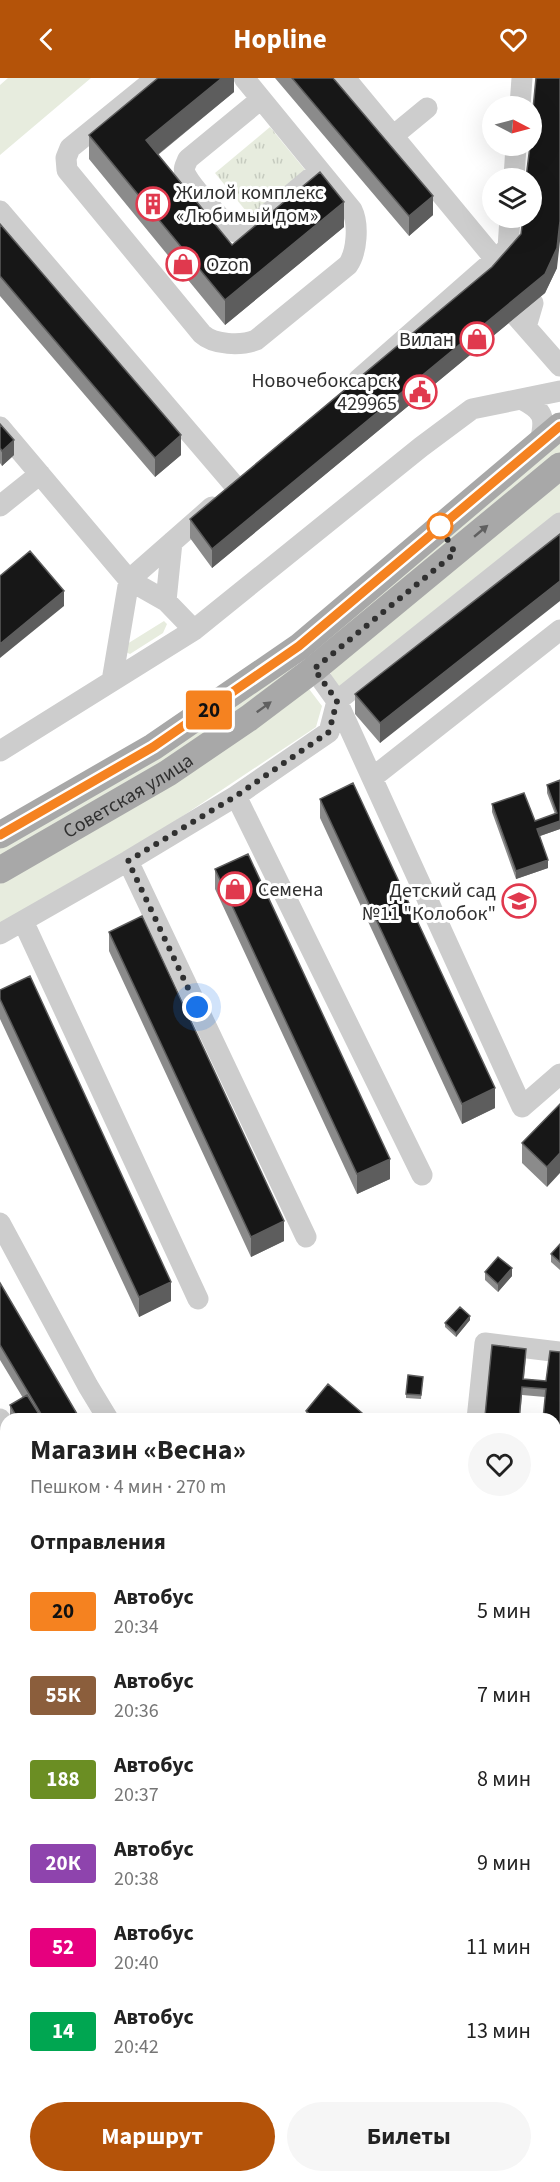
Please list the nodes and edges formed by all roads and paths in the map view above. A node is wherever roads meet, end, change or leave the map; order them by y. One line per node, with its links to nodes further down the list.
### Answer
1 (156, 78): 9 (street)
2 (244, 78): 6 (street)
3 (345, 78): 8 (street)
4 (522, 78): 5 (street)
5 (521, 96)
6 (261, 99): 9 (street); 9 (street)
7 (427, 108): 8 (street)
8 (393, 136): 12 (street)
9 (319, 171)
10 (0, 211): 23 (street)
11 (509, 228): 12 (street)
12 (494, 273): 16 (street)
13 (525, 316): 14 (street)
14 (560, 366)
15 (560, 390): 17 (street)
16 (341, 394)
17 (521, 399): 19 (street); 29 (street)
18 (0, 427): 22 (street)
19 (550, 434): 37 (main road, Советская улица)
20 (560, 466): 31 (main road, Советская улица, one-way to 20)
21 (252, 471): 23 (street)
22 (40, 474): 24 (street); 27 (street)
23 (235, 486): 26 (street)
24 (0, 506)
25 (560, 523): 33 (street)
26 (172, 542): 27 (street); 28 (street)
27 (129, 580): 28 (street); 32 (street)
28 (166, 601): 29 (street)
29 (194, 630): 32 (street)
30 (560, 630): 35 (street)
31 (314, 669): 33 (street); 39 (main road, Советская улица, one-way to 31)
32 (112, 681): 34 (street)
33 (337, 701): 35 (street); 36 (street)
34 (0, 751)
35 (372, 778): 42 (street)
36 (236, 796): 38 (street); 43 (street)
37 (0, 835)
38 (128, 861): 40 (street); 45 (street)
39 (0, 870)
40 (23, 921): 41 (street); 46 (street)
41 (0, 934)
42 (560, 1074)
43 (422, 1175)
44 (0, 1223): 48 (street)
45 (306, 1237)
46 (198, 1299)
47 (560, 1352): 49 (street)
48 (105, 1413)
49 (478, 1413)

